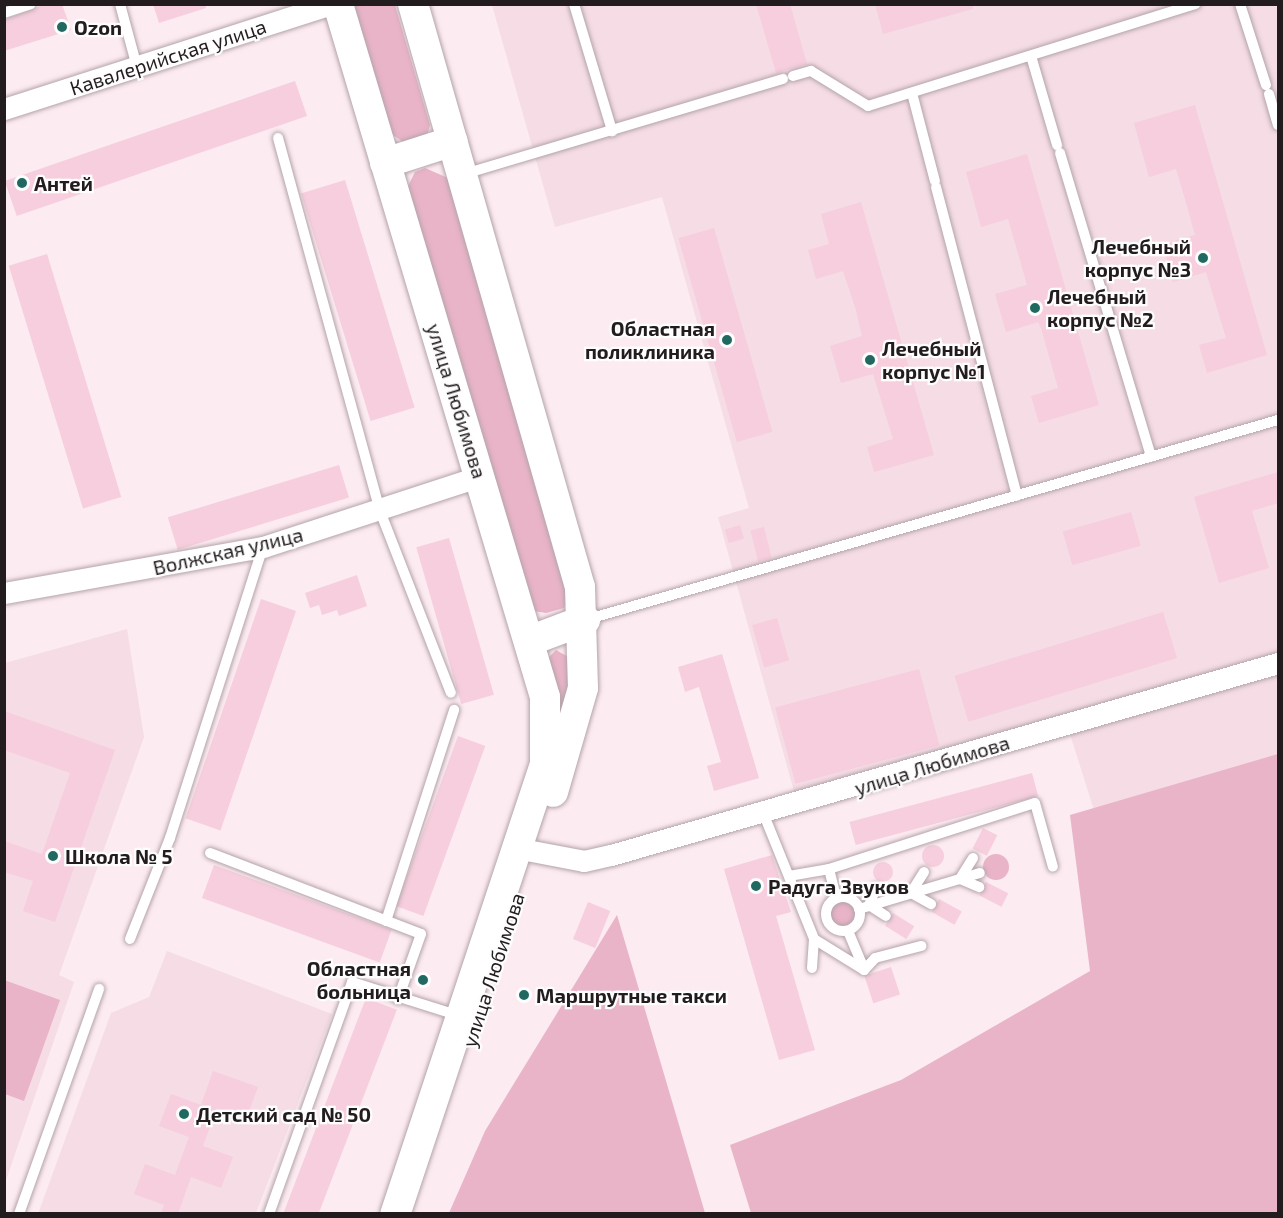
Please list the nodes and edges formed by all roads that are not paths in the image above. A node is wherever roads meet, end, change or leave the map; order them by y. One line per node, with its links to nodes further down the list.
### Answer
1 (31, 4): 9 (lane)
2 (120, 4): 11 (lane)
3 (331, 4): 11 (street, Кавалерийская улица)
4 (338, 4): 18 (main road, улица Любимова)
5 (413, 4): 17 (main road, улица Любимова)
6 (574, 4): 15 (lane)
7 (1195, 4): 10 (lane)
8 (1240, 4): 14 (lane)
9 (4, 13)
10 (1031, 56): 12 (lane); 21 (lane)
11 (137, 67): 13 (street, Кавалерийская улица)
12 (912, 93): 15 (lane); 23 (lane)
13 (4, 109)
14 (1278, 125)
15 (612, 131): 19 (lane)
16 (278, 138): 24 (lane)
17 (453, 141): 18 (main road); 19 (main road, улица Любимова)
18 (385, 163): 22 (main road, улица Любимова)
19 (462, 175): 27 (main road, улица Любимова)
20 (1278, 420): 21 (lane)
21 (1151, 457): 23 (lane)
22 (480, 476): 24 (street, Волжская улица); 28 (main road, улица Любимова)
23 (1017, 496): 27 (lane)
24 (380, 511): 25 (street, Волжская улица); 30 (lane)
25 (263, 547): 26 (street, Волжская улица); 53 (lane)
26 (4, 593)
27 (585, 620): 28 (main road); 33 (main road, улица Любимова)
28 (529, 641): 33 (main road, улица Любимова)
29 (1278, 663): 32 (street, улица Любимова)
30 (451, 693)
31 (454, 710): 51 (lane)
32 (764, 815): 33 (street, улица Любимова); 40 (lane)
33 (524, 850): 60 (main road, улица Любимова); 64 (main road, улица Любимова)
34 (210, 853): 51 (lane)
35 (973, 858): 41 (lane)
36 (1053, 867): 37 (lane)
37 (829, 869): 40 (lane); 45 (lane)
38 (924, 872): 44 (lane)
39 (980, 873): 41 (lane)
40 (789, 876): 50 (lane)
41 (960, 879): 42 (lane); 44 (lane)
42 (979, 887)
43 (876, 888): 47 (lane)
44 (911, 893): 46 (lane); 47 (lane)
45 (836, 898): 47 (lane); 49 (lane)
46 (931, 903)
47 (864, 907): 48 (lane); 52 (lane)
48 (886, 916)
49 (827, 917): 50 (lane); 52 (lane)
50 (806, 919): 54 (lane)
51 (386, 921): 59 (lane)
52 (848, 931): 57 (lane)
53 (130, 939)
54 (814, 939): 56 (lane); 57 (lane)
55 (921, 946): 57 (lane)
56 (812, 968)
57 (864, 970)
58 (99, 989): 61 (lane)
59 (398, 999): 60 (lane); 62 (lane)
60 (460, 1016): 63 (main road, улица Любимова)
61 (19, 1214)
62 (269, 1214)
63 (395, 1214)
64 (412, 1214)

